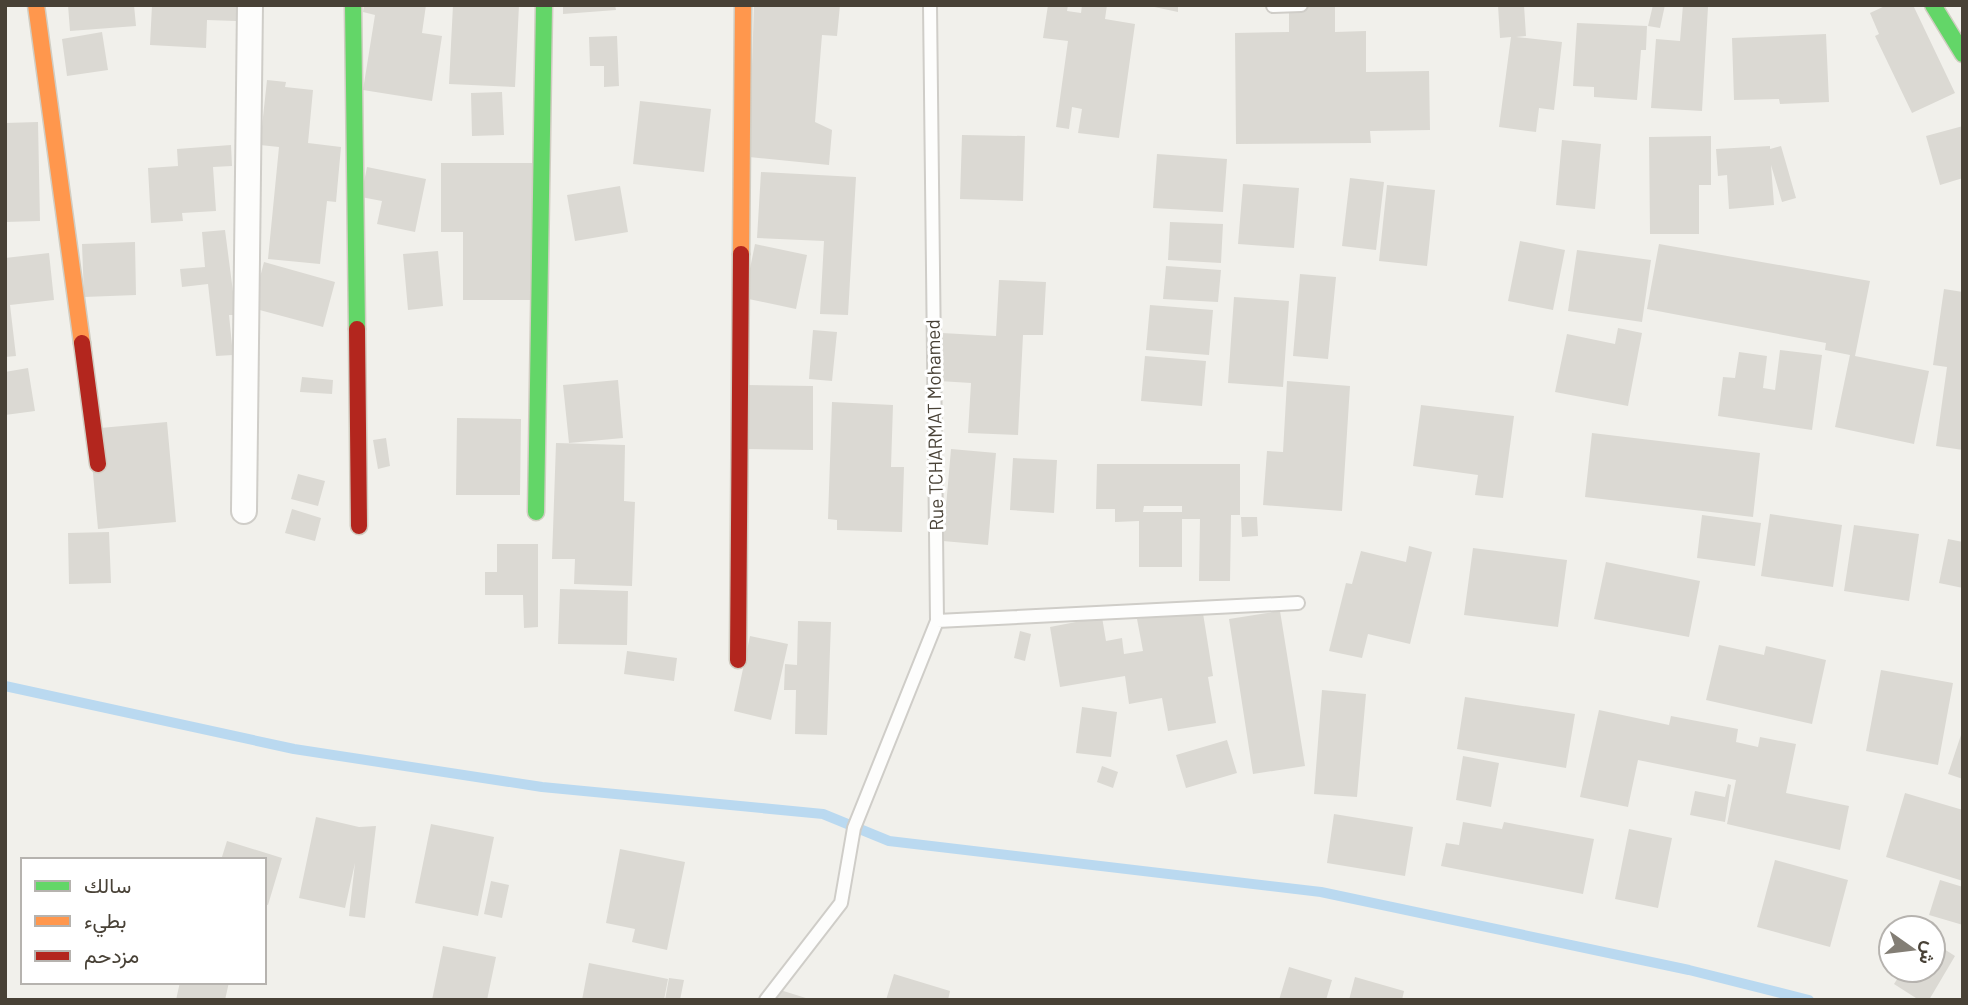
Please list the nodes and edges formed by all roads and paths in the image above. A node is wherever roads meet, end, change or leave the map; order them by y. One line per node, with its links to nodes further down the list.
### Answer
1 (36, 5): 11 (street)
2 (250, 5): 12 (street)
3 (353, 5): 14 (street)
4 (544, 5): 13 (street)
5 (743, 5): 17 (street)
6 (930, 5): 16 (lane, Rue TCHARMAT Mohamed)
7 (1301, 5): 9 (lane)
8 (1933, 5): 10 (street)
9 (1273, 6)
10 (1963, 54)
11 (98, 464)
12 (244, 511)
13 (536, 512)
14 (359, 526)
15 (1298, 603): 16 (lane)
16 (937, 621): 18 (lane, Rue TCHARMAT Mohamed)
17 (738, 660)
18 (766, 1000)

